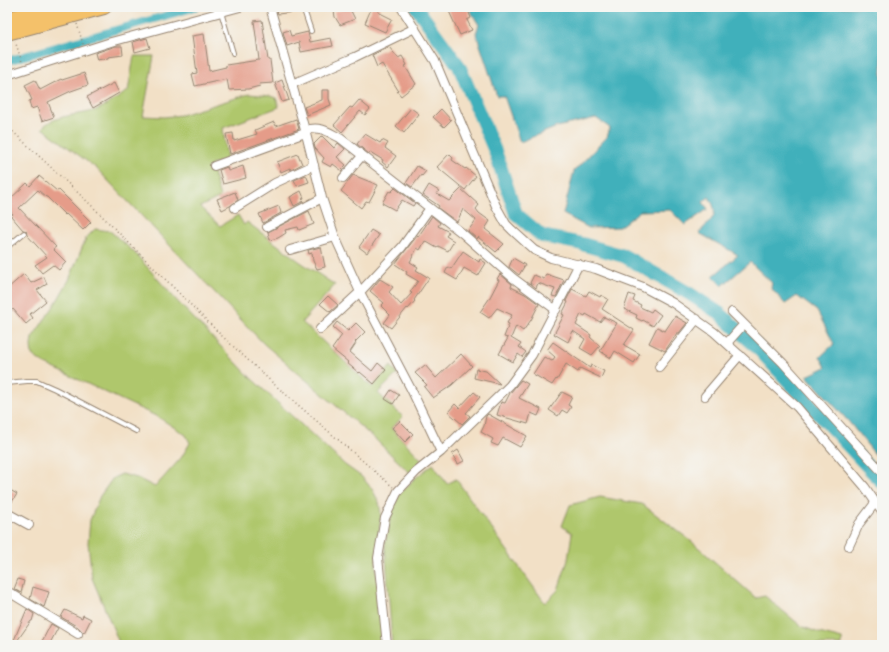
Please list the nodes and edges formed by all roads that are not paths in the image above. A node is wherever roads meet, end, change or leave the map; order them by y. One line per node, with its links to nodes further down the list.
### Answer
1 (104, 7): 11 (highway)
2 (240, 7): 7 (street)
3 (270, 7): 14 (street)
4 (303, 7): 10 (lane)
5 (402, 7): 9 (street)
6 (47, 8): 8 (highway)
7 (221, 12): 12 (lane); 13 (street)
8 (7, 19)
9 (415, 28): 14 (street); 28 (street)
10 (311, 31)
11 (7, 33)
12 (233, 53)
13 (7, 76)
14 (292, 84): 15 (street)
15 (305, 132): 16 (street); 17 (street); 18 (street)
16 (362, 156): 19 (street); 22 (street)
17 (314, 165): 20 (street); 21 (street)
18 (214, 166)
19 (344, 178)
20 (322, 198): 23 (street); 25 (street)
21 (235, 208)
22 (430, 208): 29 (street); 30 (street)
23 (267, 227)
24 (24, 233): 26 (lane)
25 (335, 237): 27 (street); 29 (street)
26 (7, 247)
27 (290, 250)
28 (579, 264): 30 (street); 32 (street)
29 (360, 292): 34 (street); 41 (street)
30 (556, 310): 41 (street)
31 (732, 312): 33 (street)
32 (697, 319): 35 (street); 37 (street)
33 (742, 326): 35 (street); 42 (street)
34 (320, 330)
35 (730, 340): 36 (street)
36 (740, 355): 39 (street); 43 (street)
37 (660, 367)
38 (7, 383): 40 (lane)
39 (705, 396)
40 (136, 431)
41 (441, 452): 50 (street)
42 (882, 472)
43 (874, 503): 44 (street); 47 (street)
44 (882, 512)
45 (7, 513): 46 (street)
46 (29, 525)
47 (849, 546)
48 (7, 591): 49 (street)
49 (78, 634)
50 (387, 645)

